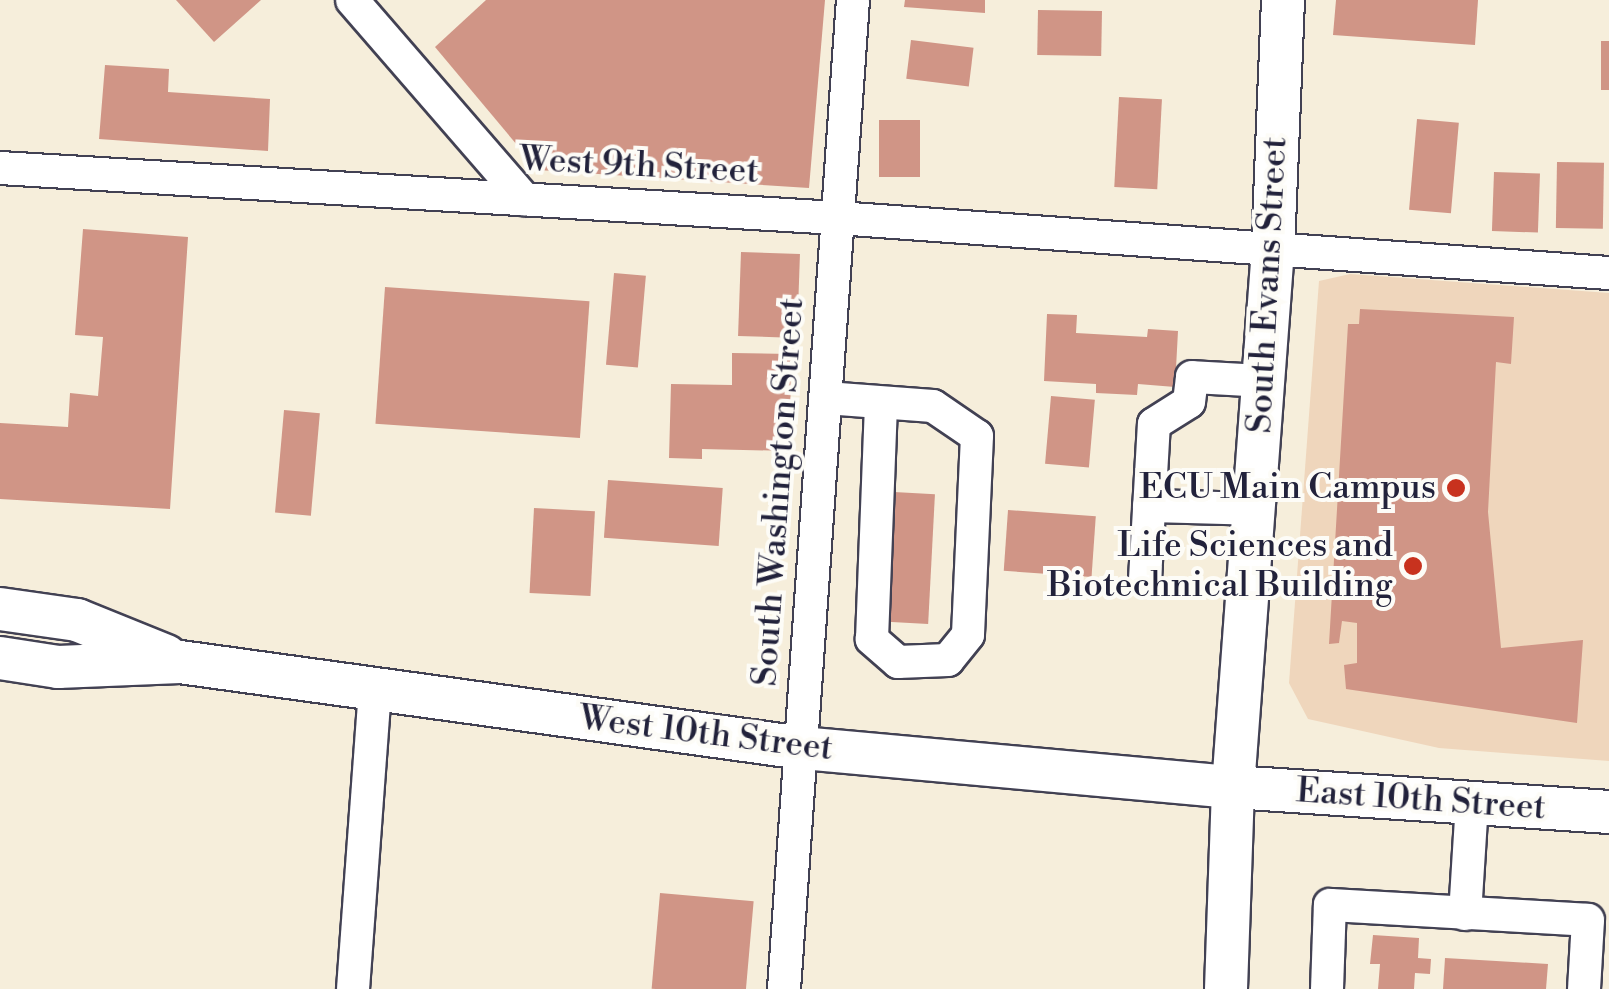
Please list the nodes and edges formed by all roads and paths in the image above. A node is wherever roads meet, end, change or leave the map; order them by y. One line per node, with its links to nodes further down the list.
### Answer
1 (352, 0): 5 (street)
2 (854, 0): 6 (street, South Washington Street)
3 (1283, 0): 7 (main road, South Evans Street)
4 (0, 168): 5 (street, West 9th Street)
5 (526, 200): 6 (street, West 9th Street)
6 (838, 218): 7 (street, West 9th Street); 10 (street, South Washington Street)
7 (1273, 249): 8 (street, West 9th Street); 9 (main road, South Evans Street)
8 (1609, 274)
9 (1264, 381): 12 (street); 13 (main road, South Evans Street)
10 (826, 398): 11 (street); 19 (street, South Washington Street)
11 (882, 403): 11 (street)
12 (1149, 506): 13 (street); 14 (street)
13 (1254, 509): 20 (main road, South Evans Street)
14 (1145, 579)
15 (0, 608): 17 (main road, West 10th Street)
16 (0, 658): 17 (main road, West 10th Street)
17 (180, 662): 18 (main road, West 10th Street)
18 (374, 690): 19 (main road, West 10th Street); 24 (street)
19 (802, 748): 20 (main road, West 10th Street); 25 (street, South Washington Street)
20 (1233, 788): 21 (main road, East 10th Street); 26 (main road, South Evans Street)
21 (1472, 803): 22 (main road, East 10th Street); 23 (street)
22 (1609, 812)
23 (1465, 914): 27 (street); 28 (street)
24 (354, 989)
25 (784, 989)
26 (1226, 989)
27 (1327, 989)
28 (1584, 989)

